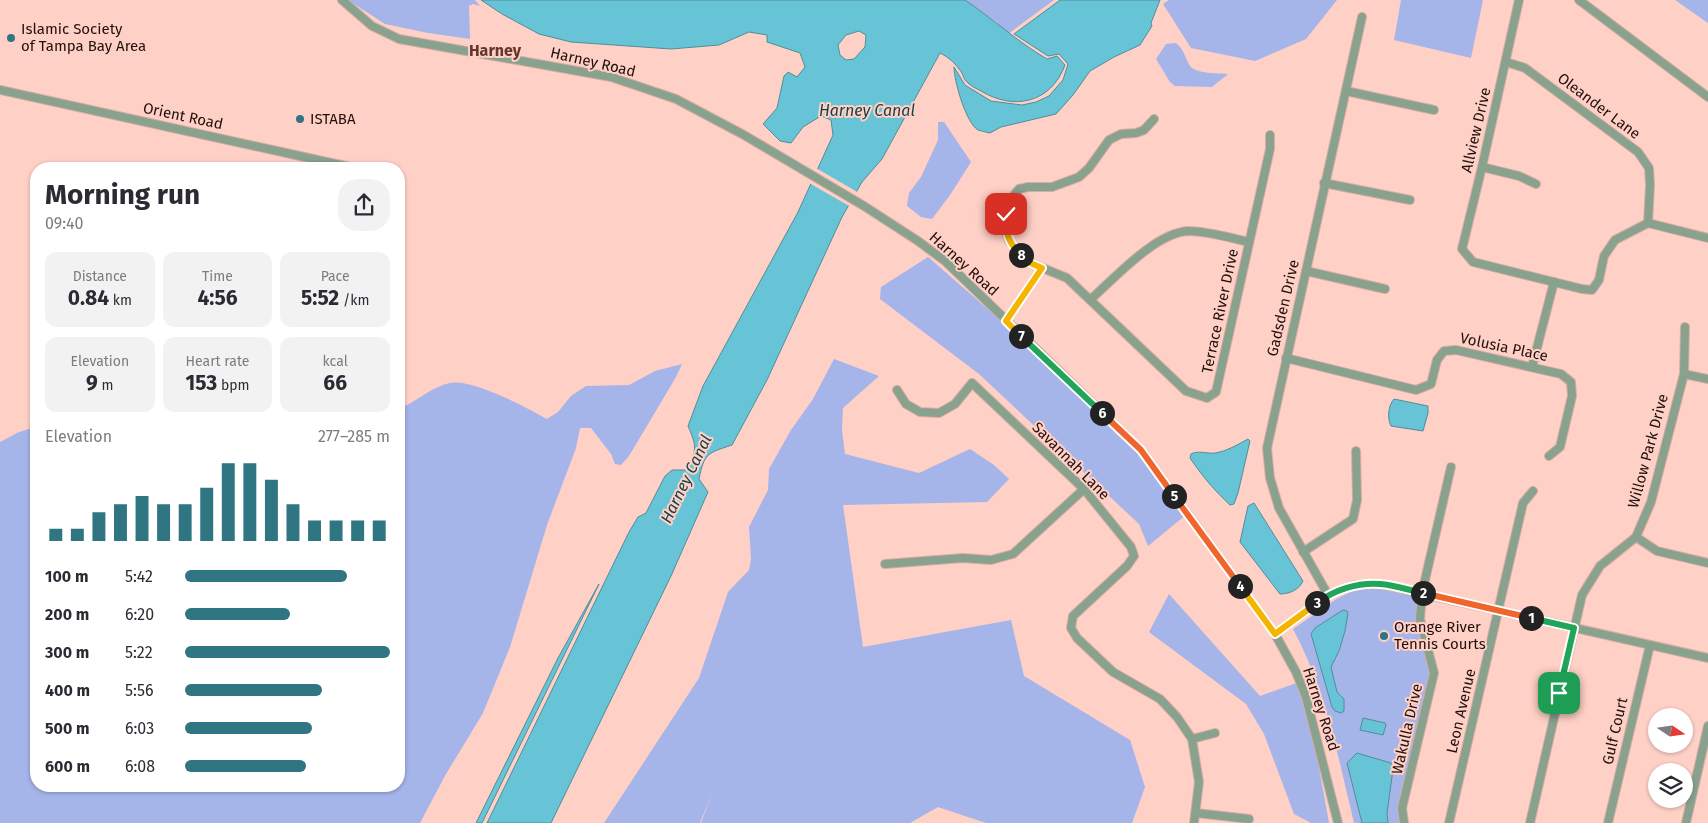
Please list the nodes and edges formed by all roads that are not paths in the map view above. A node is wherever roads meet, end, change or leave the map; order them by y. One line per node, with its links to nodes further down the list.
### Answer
1 (342, 0): 25 (street, Harney Road)
2 (1520, 0): 5 (street, Allview Drive)
3 (1579, 0): 8 (street)
4 (1362, 18): 7 (street, Gadsden Drive)
5 (1506, 62): 13 (street, Allview Drive); 17 (street, Oleander Lane)
6 (0, 90): 12 (street, Orient Road)
7 (1346, 91): 9 (street); 14 (street, Gadsden Drive)
8 (1708, 97)
9 (1434, 110)
10 (1154, 119): 20 (street, Terrace River Drive)
11 (1270, 135): 19 (street, Terrace River Drive)
12 (327, 162)
13 (1482, 167): 15 (street); 22 (street, Allview Drive)
14 (1324, 183): 16 (street); 21 (street, Gadsden Drive)
15 (1536, 184)
16 (1410, 200)
17 (1648, 223): 18 (street); 22 (street)
18 (1708, 238)
19 (1249, 242): 24 (street); 24 (street, Terrace River Drive)
20 (1042, 268): 24 (street, Terrace River Drive); 25 (street)
21 (1306, 271): 23 (street); 27 (street, Gadsden Drive)
22 (1554, 282): 28 (street)
23 (1385, 289)
24 (1091, 299)
25 (1006, 321): 45 (street, Harney Road)
26 (1685, 328): 29 (street, Willow Park Drive)
27 (1286, 358): 28 (street, Volusia Place); 38 (street, Gadsden Drive)
28 (1532, 367): 33 (street, Volusia Place)
29 (1684, 374): 30 (street); 37 (street, Willow Park Drive)
30 (1708, 379)
31 (897, 390): 35 (street, Savannah Lane)
32 (1356, 451): 38 (street)
33 (1549, 456)
34 (1451, 467): 41 (street, Wakulla Drive)
35 (1084, 489): 40 (street); 50 (street, Savannah Lane)
36 (1532, 491): 43 (street, Leon Avenue)
37 (1636, 537): 39 (street); 44 (street, Willow Park Drive)
38 (1303, 552): 42 (street, Gadsden Drive)
39 (1708, 563)
40 (885, 564)
41 (1422, 593): 42 (street); 43 (street); 55 (street, Wakulla Drive)
42 (1328, 595): 45 (street)
43 (1498, 610): 44 (street); 56 (street, Leon Avenue)
44 (1574, 628): 46 (street); 57 (street, Willow Park Drive)
45 (1275, 634): 54 (street, Harney Road)
46 (1650, 645): 47 (street); 58 (street, Gulf Court)
47 (1708, 658)
48 (1708, 726): 59 (street)
49 (1215, 733): 50 (street)
50 (1192, 740): 51 (street, Savannah Lane)
51 (1196, 813): 52 (street); 53 (street, Savannah Lane)
52 (1249, 819)
53 (1194, 823)
54 (1338, 823)
55 (1404, 823)
56 (1449, 823)
57 (1530, 823)
58 (1608, 823)
59 (1686, 823)

